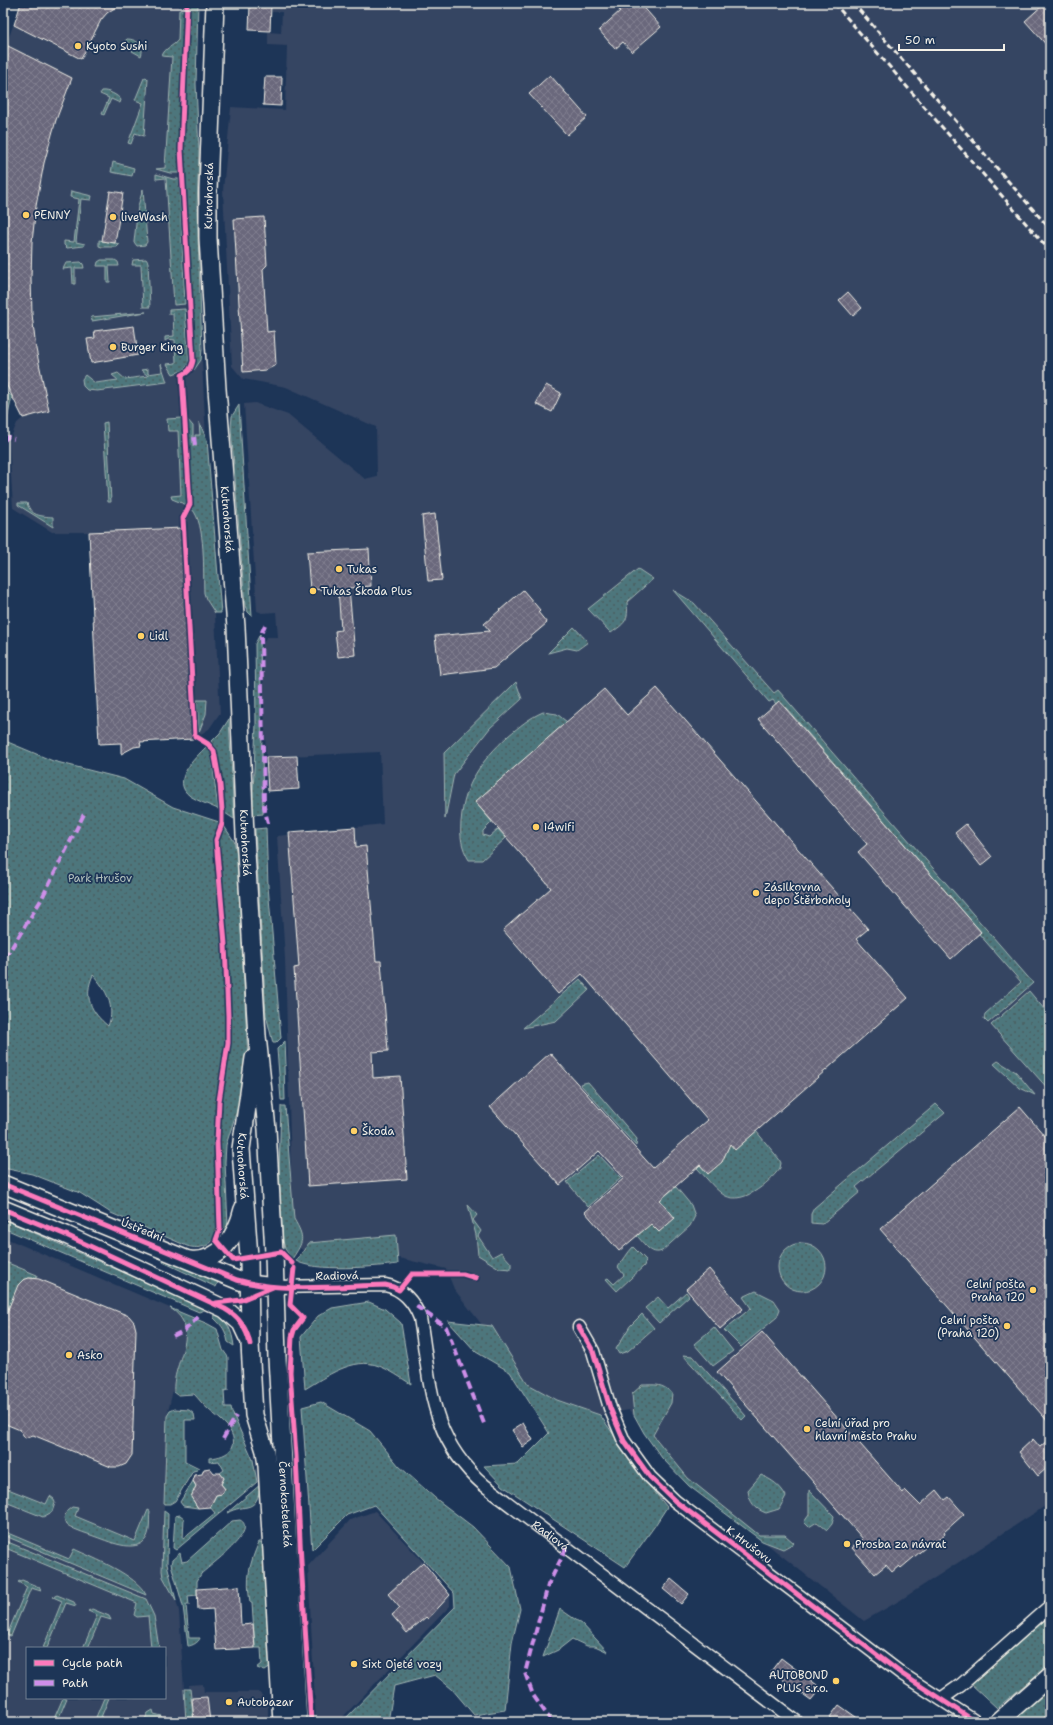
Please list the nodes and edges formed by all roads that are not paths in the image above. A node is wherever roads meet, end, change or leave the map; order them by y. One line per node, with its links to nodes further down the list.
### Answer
1 (215, 3): 2 (main road, Kutnohorská)
2 (257, 1036): 4 (main road, Kutnohorská); 7 (main road, Kutnohorská)
3 (3, 1184): 6 (main road, Ústřední)
4 (245, 1203): 6 (main road); 8 (main road, Kutnohorská)
5 (3, 1209): 9 (main road)
6 (188, 1260): 8 (main road, Ústřední)
7 (275, 1287): 8 (main road); 16 (main road, Černokostelecká); 17 (street, Radiová)
8 (249, 1291): 9 (main road); 11 (main road, Černokostelecká)
9 (214, 1303): 11 (main road)
10 (579, 1328): 14 (street, K Hrušovu)
11 (250, 1344): 15 (main road, Černokostelecká)
12 (1050, 1606): 14 (street)
13 (1050, 1676): 19 (main road)
14 (941, 1700): 18 (street, K Hrušovu)
15 (282, 1722)
16 (298, 1722)
17 (797, 1722)
18 (976, 1722)
19 (998, 1722)

